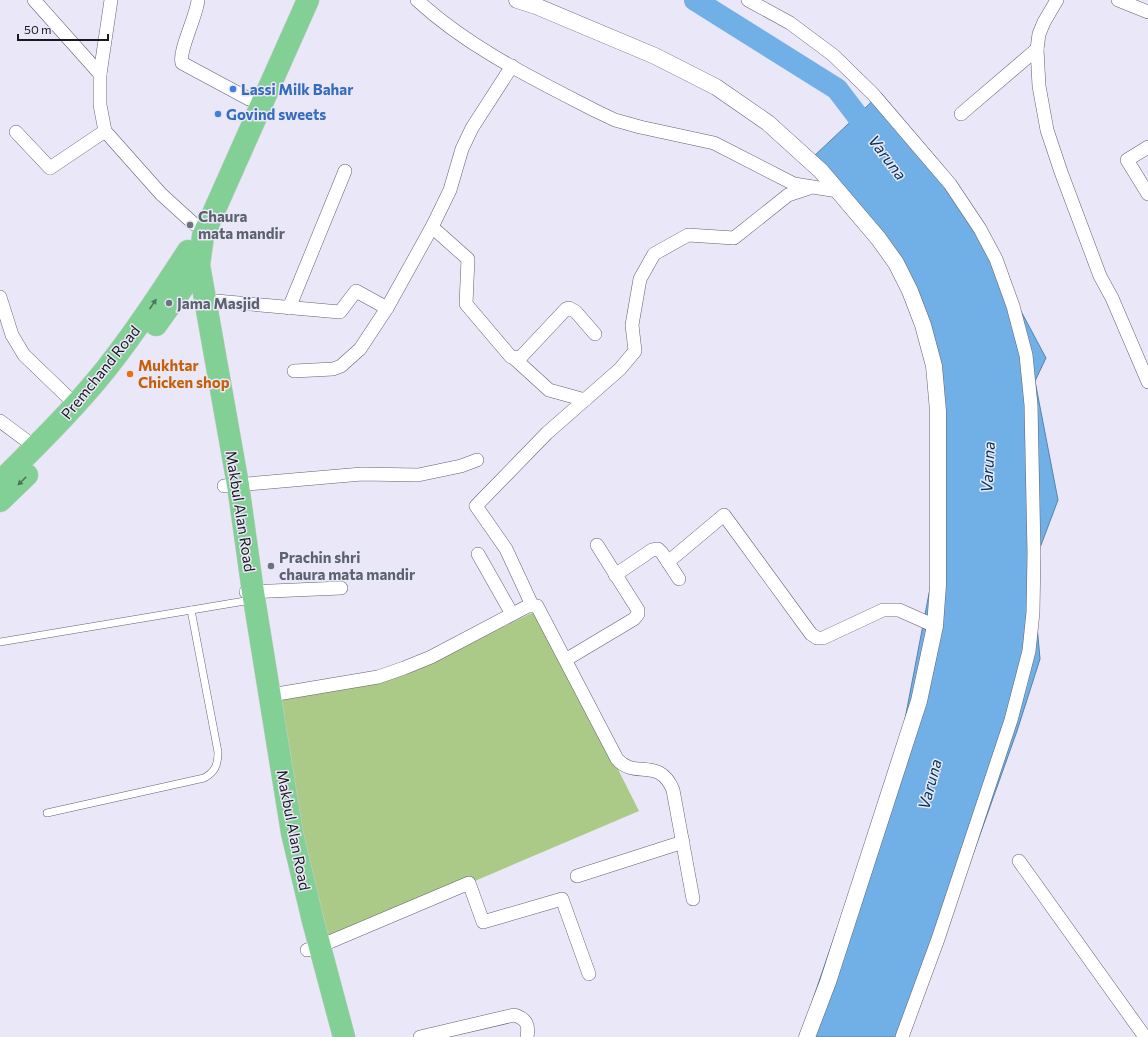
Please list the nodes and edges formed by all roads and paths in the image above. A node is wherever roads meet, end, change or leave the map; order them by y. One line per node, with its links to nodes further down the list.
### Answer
1 (34, 0): 14 (street)
2 (111, 0): 14 (street)
3 (198, 0): 15 (street)
4 (296, 0): 15 (highway, Makbul Alan Road)
5 (308, 0): 29 (highway, Makbul Alan Road)
6 (417, 0): 13 (street)
7 (517, 0): 22 (street)
8 (748, 0): 71 (street)
9 (1057, 0): 12 (street)
10 (1118, 0): 11 (street)
11 (1148, 12)
12 (1037, 49): 16 (street); 35 (street)
13 (512, 66): 21 (street); 25 (street)
14 (100, 74): 17 (street)
15 (249, 99): 24 (highway, Makbul Alan Road)
16 (962, 114)
17 (105, 131): 18 (street); 24 (street)
18 (16, 132)
19 (1148, 147): 23 (street)
20 (345, 172): 30 (street)
21 (810, 188): 22 (street); 36 (street)
22 (838, 191): 54 (street)
23 (1148, 194)
24 (194, 224): 26 (highway, Makbul Alan Road)
25 (432, 227): 31 (street); 33 (street)
26 (188, 252): 27 (highway, Makbul Alan Road); 37 (highway, Premchand Road, one-way to 26)
27 (189, 279): 42 (highway, Makbul Alan Road); 43 (highway, Premchand Road, one-way to 43)
28 (0, 297): 37 (street)
29 (205, 300): 30 (street); 42 (highway, Makbul Alan Road)
30 (289, 308): 31 (street)
31 (387, 308): 34 (street)
32 (595, 334): 33 (street)
33 (514, 359): 36 (street)
34 (294, 371)
35 (1148, 382)
36 (585, 400): 51 (street)
37 (76, 405): 39 (highway, Premchand Road)
38 (0, 421): 39 (street)
39 (35, 447): 41 (highway, Premchand Road)
40 (477, 460): 42 (street)
41 (0, 482)
42 (231, 486): 50 (highway, Makbul Alan Road)
43 (0, 501)
44 (596, 545): 47 (street)
45 (478, 554): 53 (street)
46 (668, 562): 47 (street); 48 (street); 54 (street)
47 (615, 575): 56 (street)
48 (679, 579)
49 (340, 588): 50 (street)
50 (247, 595): 52 (lane); 57 (highway, Makbul Alan Road); 58 (highway, Makbul Alan Road)
51 (532, 605): 53 (street); 56 (street)
52 (191, 610): 55 (lane); 59 (lane)
53 (512, 614): 57 (street)
54 (935, 626): 70 (street)
55 (0, 642)
56 (567, 659): 60 (street)
57 (271, 696): 58 (highway, Makbul Alan Road)
58 (272, 747): 64 (highway, Makbul Alan Road)
59 (47, 814)
60 (683, 842): 62 (street); 63 (street)
61 (1019, 861): 72 (street)
62 (577, 876)
63 (693, 899)
64 (313, 948): 65 (street); 66 (highway, Makbul Alan Road); 67 (highway, Makbul Alan Road)
65 (589, 974)
66 (330, 1037)
67 (344, 1037)
68 (420, 1037): 69 (street)
69 (527, 1037)
70 (807, 1037)
71 (902, 1037)
72 (1145, 1037)

